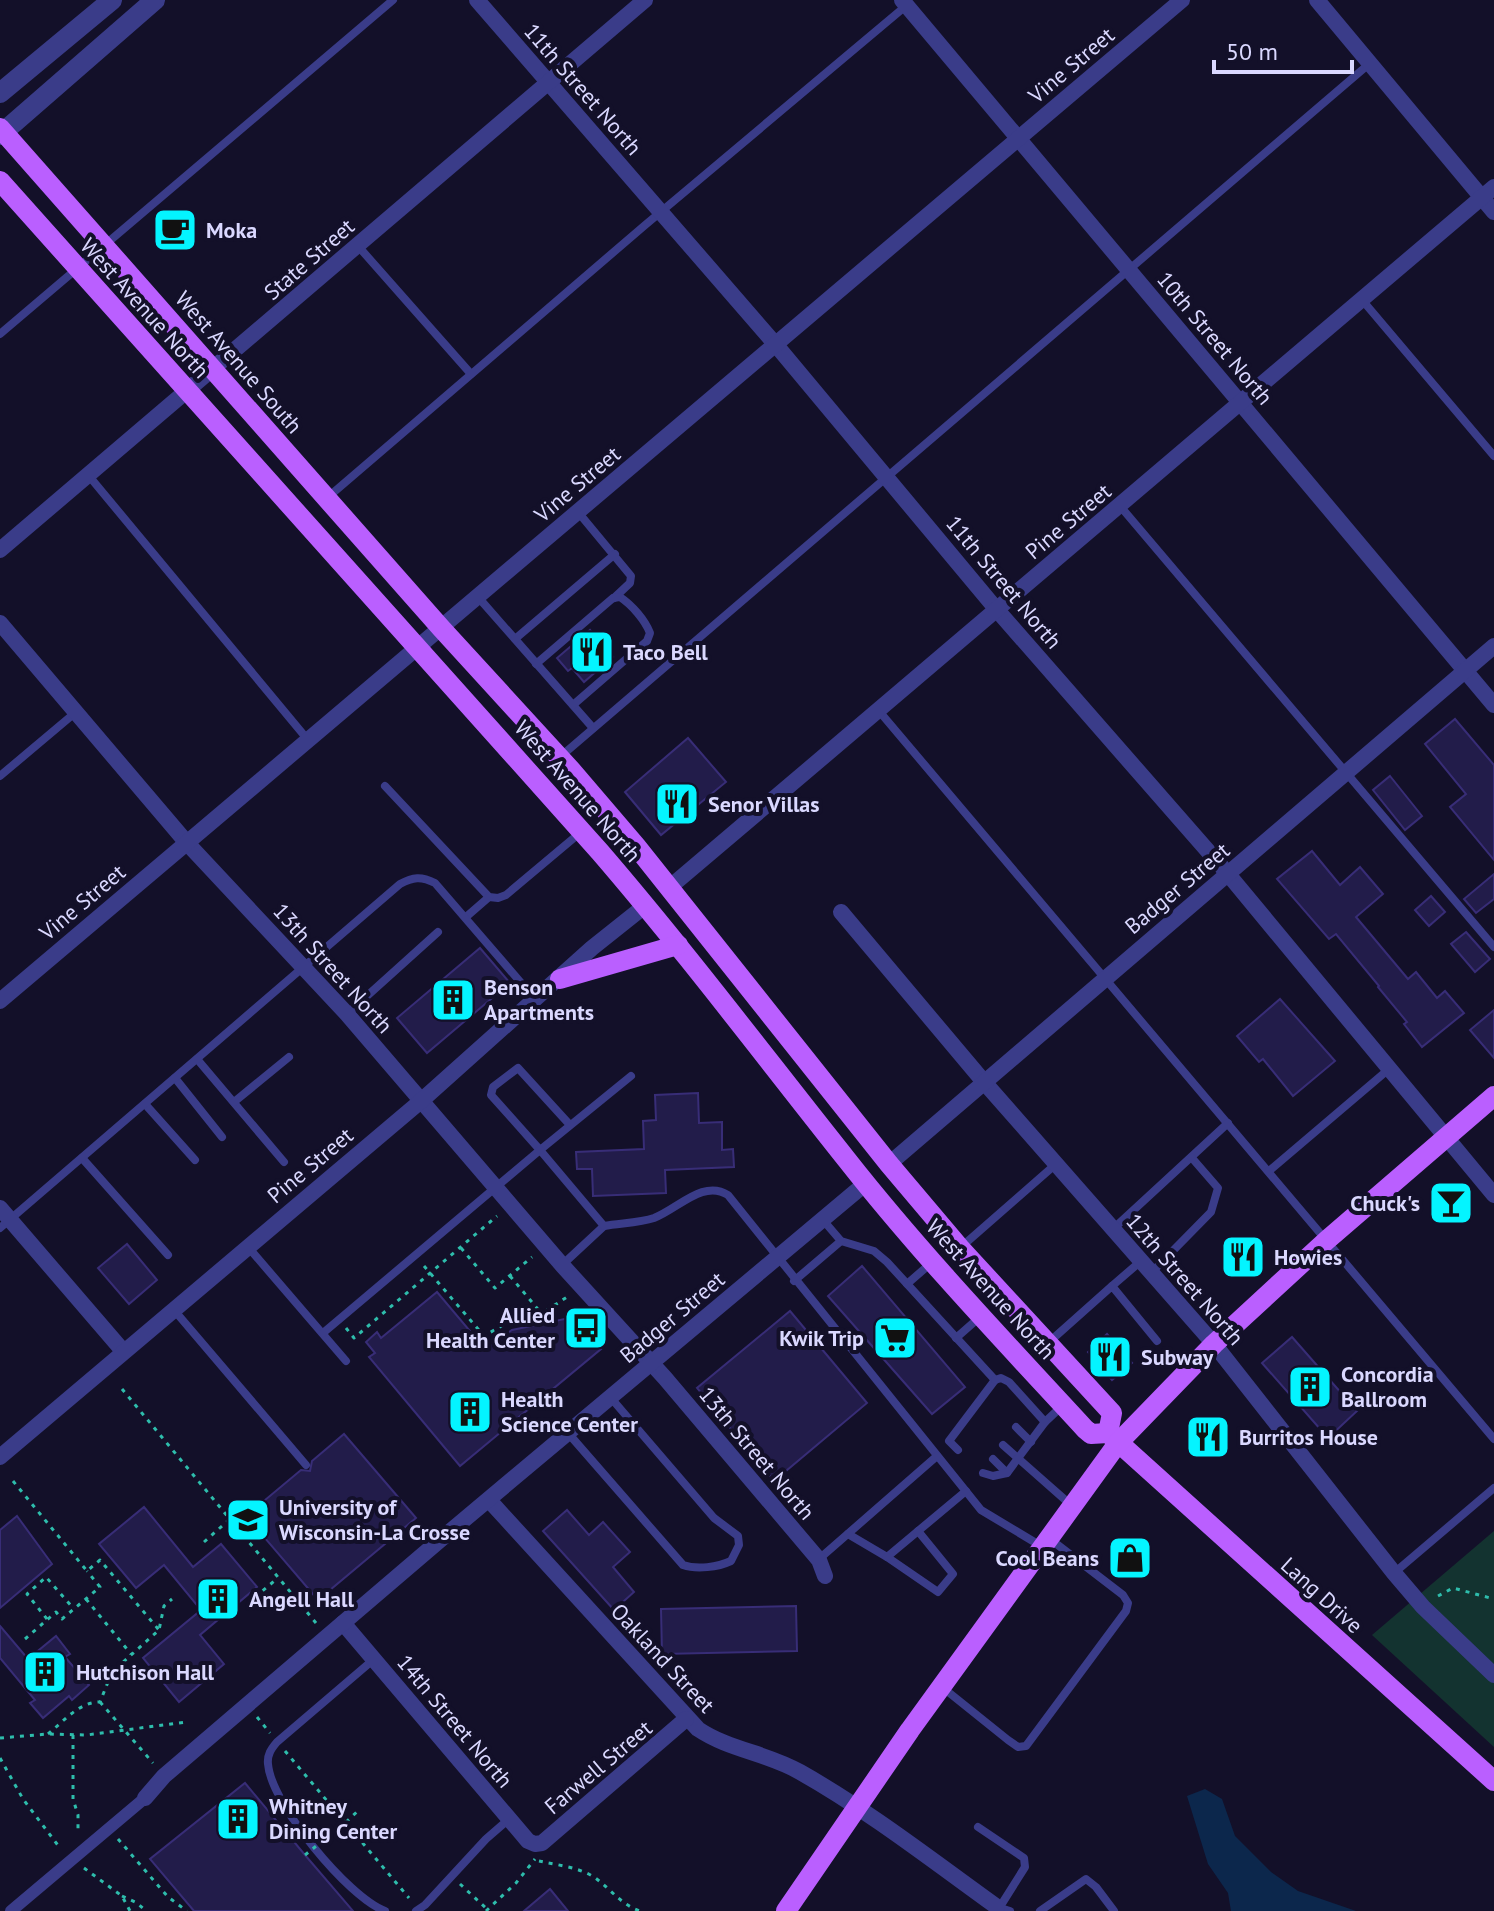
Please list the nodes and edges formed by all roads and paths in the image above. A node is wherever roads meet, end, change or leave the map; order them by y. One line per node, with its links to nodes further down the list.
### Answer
1 (112, 0): 11 (street)
2 (155, 0): 12 (street)
3 (393, 0): 18 (lane)
4 (477, 0): 10 (street, 11th Street North)
5 (645, 0): 10 (street, State Street)
6 (1182, 0): 13 (street, Vine Street)
7 (1317, 0): 9 (street)
8 (904, 3): 13 (street, 10th Street North); 16 (lane)
9 (1369, 64): 15 (street); 21 (lane)
10 (548, 82): 16 (street, 11th Street North); 19 (street, State Street)
11 (0, 93)
12 (1, 132): 18 (main road, West Avenue South)
13 (1019, 138): 21 (street, 10th Street North); 24 (street, Vine Street)
14 (0, 181): 20 (main road, West Avenue North)
15 (1488, 192): 17 (street); 22 (street, Pine Street)
16 (661, 212): 24 (street, 11th Street North); 26 (lane)
17 (1494, 212)
18 (104, 245): 20 (lane); 25 (main road, West Avenue South)
19 (358, 246): 25 (street, State Street); 26 (lane)
20 (77, 268): 23 (lane); 27 (main road, West Avenue North)
21 (1128, 270): 28 (street, 10th Street North); 31 (lane)
22 (1363, 301): 28 (street, Pine Street); 29 (lane)
23 (0, 334)
24 (776, 345): 31 (street, 11th Street North); 34 (street, Vine Street)
25 (214, 370): 27 (street, State Street); 32 (main road, West Avenue South)
26 (471, 374): 32 (lane)
27 (188, 392): 30 (street, State Street); 44 (main road, West Avenue North)
28 (1242, 403): 33 (street, Pine Street); 46 (street, 10th Street North)
29 (1494, 456)
30 (89, 476): 35 (street, State Street); 52 (lane)
31 (887, 478): 39 (street, 11th Street North); 51 (lane)
32 (327, 498): 41 (main road, West Avenue South)
33 (1120, 506): 39 (street, Pine Street); 54 (lane)
34 (578, 512): 36 (lane); 37 (street, Vine Street)
35 (0, 550)
36 (615, 554): 38 (lane); 42 (lane)
37 (478, 597): 41 (street, Vine Street); 42 (lane)
38 (613, 598): 45 (lane); 47 (lane)
39 (997, 610): 49 (street, Pine Street); 59 (street, 11th Street North)
40 (0, 623): 50 (street, 13th Street North)
41 (441, 628): 44 (street, Vine Street); 53 (main road, West Avenue North)
42 (515, 639): 45 (lane)
43 (1494, 646): 46 (street, Badger Street)
44 (418, 648): 52 (street, Vine Street); 57 (main road, West Avenue North)
45 (536, 664): 47 (lane)
46 (1465, 671): 48 (street, 10th Street North); 54 (street, Badger Street)
47 (573, 705): 51 (lane)
48 (1494, 705)
49 (879, 711): 60 (street, Pine Street); 69 (lane)
50 (77, 712): 55 (lane); 58 (street, 13th Street North)
51 (593, 728): 53 (lane)
52 (308, 741): 58 (street, Vine Street)
53 (559, 757): 60 (main road, West Avenue North)
54 (1345, 773): 59 (street, Badger Street); 67 (lane)
55 (0, 776)
56 (385, 786): 61 (lane)
57 (581, 831): 61 (lane); 62 (main road, West Avenue North)
58 (187, 843): 68 (street, 13th Street North); 72 (street, Vine Street)
59 (1228, 874): 69 (street, Badger Street); 76 (street, 11th Street North)
60 (670, 887): 93 (main road, West Avenue North)
61 (489, 897): 64 (lane)
62 (646, 905): 66 (main road, West Avenue North); 70 (street, Pine Street)
63 (841, 912): 79 (street, 12th Street North)
64 (466, 917): 68 (lane); 71 (lane)
65 (438, 932): 73 (lane)
66 (678, 945): 70 (main road); 96 (main road, West Avenue North)
67 (1494, 947)
68 (305, 967): 73 (street, 13th Street North); 75 (lane)
69 (1106, 977): 79 (street, Badger Street); 84 (lane)
70 (560, 979): 71 (street, Pine Street)
71 (535, 1000): 81 (street, Pine Street)
72 (0, 1001)
73 (347, 1014): 81 (street, 13th Street North)
74 (289, 1057): 82 (lane)
75 (197, 1059): 78 (lane); 82 (lane)
76 (1389, 1069): 87 (street, 11th Street North); 95 (lane)
77 (631, 1076): 85 (lane)
78 (175, 1078): 83 (lane); 86 (lane)
79 (984, 1082): 93 (street, Badger Street); 94 (street, 12th Street North)
80 (1494, 1096): 87 (main road)
81 (421, 1101): 97 (street, 13th Street North); 106 (street, Pine Street)
82 (234, 1102): 92 (lane)
83 (145, 1104): 89 (lane); 91 (lane)
84 (1228, 1123): 90 (lane); 95 (lane)
85 (570, 1125): 88 (lane); 88 (lane)
86 (222, 1137)
87 (1446, 1138): 98 (street, 11th Street North); 104 (main road)
88 (540, 1150): 97 (lane); 102 (lane)
89 (82, 1158): 100 (lane); 110 (lane)
90 (1192, 1158): 103 (lane); 115 (lane)
91 (195, 1160)
92 (284, 1162)
93 (889, 1164): 108 (main road, West Avenue North)
94 (1056, 1164): 103 (street, 12th Street North); 108 (lane)
95 (1269, 1171): 104 (lane)
96 (866, 1183): 101 (street, Badger Street); 113 (main road, West Avenue North)
97 (496, 1187): 109 (lane); 114 (street, 13th Street North)
98 (1494, 1195)
99 (497, 1216): 107 (path)
100 (3, 1219): 131 (street)
101 (823, 1219): 105 (lane); 112 (street, Badger Street)
102 (604, 1226): 112 (lane); 114 (lane)
103 (1113, 1229): 115 (street, 12th Street North)
104 (1327, 1240): 130 (main road); 148 (lane)
105 (841, 1241): 118 (lane); 119 (lane)
106 (247, 1246): 122 (street, Pine Street); 126 (lane)
107 (461, 1248): 116 (path); 117 (path)
108 (960, 1248): 129 (main road, West Avenue North)
109 (414, 1254): 116 (path); 125 (lane)
110 (168, 1255)
111 (532, 1257): 117 (path)
112 (776, 1258): 118 (lane); 133 (street, Badger Street)
113 (934, 1261): 119 (lane); 124 (main road, West Avenue North)
114 (562, 1265): 133 (street, 13th Street North)
115 (1146, 1267): 120 (lane); 130 (street, 12th Street North)
116 (430, 1274): 123 (path); 125 (path)
117 (510, 1276): 123 (path)
118 (794, 1281): 152 (lane)
119 (907, 1284): 127 (lane)
120 (1112, 1286): 128 (lane); 129 (lane)
121 (567, 1297): 123 (path)
122 (173, 1309): 131 (street, Pine Street); 156 (lane)
123 (542, 1314)
124 (982, 1315): 127 (lane); 139 (main road, West Avenue North)
125 (338, 1320): 126 (lane)
126 (323, 1333): 132 (lane)
127 (956, 1338): 134 (lane)
128 (1157, 1341)
129 (1047, 1344): 147 (main road, West Avenue North)
130 (1214, 1344): 147 (main road); 172 (street, 12th Street North)
131 (123, 1351): 153 (street, Pine Street)
132 (346, 1361)
133 (651, 1363): 137 (street, Badger Street); 170 (street, 13th Street North)
134 (995, 1380): 136 (lane); 142 (lane)
135 (122, 1389): 164 (path)
136 (983, 1395): 138 (lane); 140 (lane)
137 (611, 1398): 145 (street, Badger Street); 145 (lane)
138 (992, 1403)
139 (1063, 1405): 142 (lane); 147 (main road, West Avenue North)
140 (970, 1413): 141 (lane); 143 (lane)
141 (979, 1421)
142 (1045, 1422): 149 (lane)
143 (959, 1427): 146 (lane); 151 (lane)
144 (1016, 1427): 149 (lane)
145 (568, 1433): 162 (street, Badger Street)
146 (968, 1436)
147 (1113, 1438): 163 (main road); 200 (main road, Lang Drive)
148 (1494, 1439)
149 (1031, 1442): 155 (lane)
150 (1003, 1445): 155 (lane)
151 (958, 1450)
152 (937, 1456): 161 (lane); 166 (lane)
153 (0, 1457)
154 (993, 1459): 158 (lane)
155 (1018, 1460): 158 (lane); 163 (lane)
156 (306, 1465)
157 (983, 1473): 158 (lane)
158 (1007, 1473)
159 (13, 1481): 171 (path)
160 (1494, 1488): 172 (lane)
161 (966, 1491): 165 (lane); 168 (lane)
162 (489, 1500): 181 (street, Badger Street); 191 (street, Oakland Street)
163 (1071, 1505): 168 (main road)
164 (230, 1519): 167 (path); 173 (path)
165 (918, 1531): 169 (lane); 169 (lane)
166 (848, 1534): 169 (lane); 170 (lane)
167 (204, 1542)
168 (1045, 1542): 188 (main road); 188 (lane)
169 (887, 1557)
170 (822, 1568)
171 (87, 1571): 175 (path); 182 (path)
172 (1394, 1573): 178 (street, 12th Street North)
173 (278, 1578): 174 (path); 183 (path)
174 (255, 1597)
175 (86, 1599): 179 (path); 185 (path)
176 (172, 1599): 182 (path)
177 (1494, 1599): 178 (path)
178 (1423, 1607): 187 (street, 12th Street North)
179 (74, 1609): 180 (path); 180 (path)
180 (47, 1619): 184 (path)
181 (343, 1623): 183 (street, Badger Street); 186 (street, 14th Street North)
182 (159, 1630): 185 (path)
183 (327, 1637): 190 (street, Badger Street)
184 (25, 1639)
185 (131, 1654): 189 (path)
186 (374, 1659): 197 (lane); 204 (street, 14th Street North)
187 (1494, 1675)
188 (941, 1687): 202 (main road)
189 (100, 1702): 193 (path); 194 (path)
190 (247, 1705): 197 (path); 199 (street, Badger Street)
191 (686, 1719): 202 (street, Oakland Street); 208 (street, Farwell Street)
192 (186, 1722): 193 (path)
193 (126, 1731): 195 (path); 199 (path)
194 (48, 1734): 195 (path); 196 (path)
195 (73, 1735): 210 (path)
196 (0, 1738)
197 (277, 1742): 205 (path); 220 (lane)
198 (0, 1758): 210 (path)
199 (164, 1776): 201 (street, Badger Street)
200 (1494, 1781)
201 (145, 1798): 207 (street)
202 (855, 1808): 215 (street, Oakland Street); 222 (main road)
203 (359, 1810): 205 (path)
204 (509, 1819): 208 (street, 14th Street North); 211 (lane)
205 (346, 1822): 209 (path, bridge); 213 (path)
206 (978, 1827): 215 (lane)
207 (109, 1829): 210 (street); 219 (path)
208 (535, 1844)
209 (305, 1855)
210 (71, 1860): 212 (path); 216 (street)
211 (453, 1875): 213 (lane); 214 (path)
212 (122, 1896): 217 (path); 218 (path)
213 (417, 1910)
214 (487, 1910): 221 (path)
215 (1002, 1910)
216 (11, 1911)
217 (130, 1911)
218 (146, 1911)
219 (187, 1911)
220 (385, 1911)
221 (640, 1911)
222 (786, 1911)
223 (1040, 1911): 224 (lane)
224 (1114, 1911)

